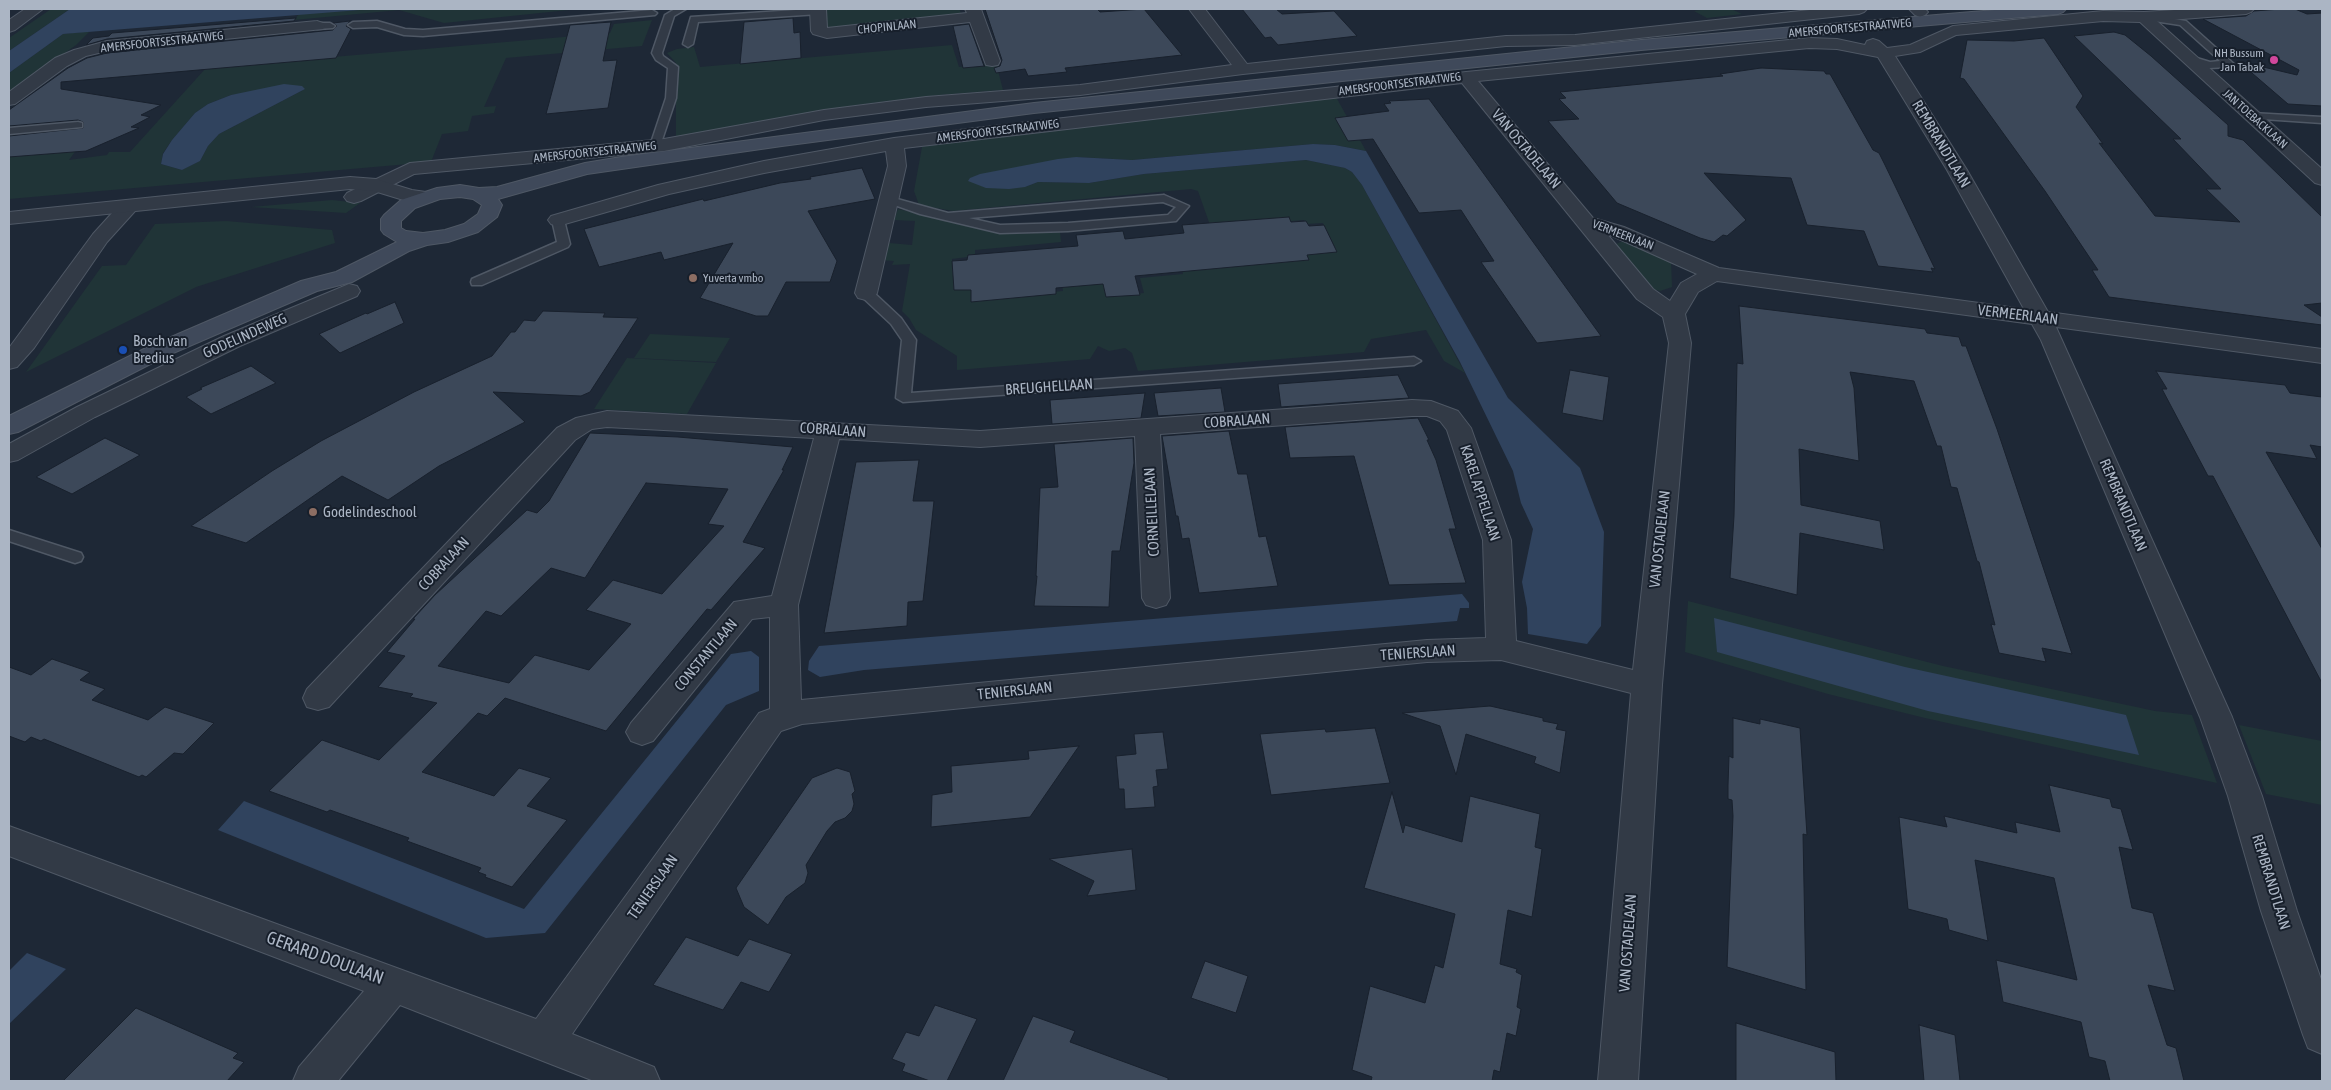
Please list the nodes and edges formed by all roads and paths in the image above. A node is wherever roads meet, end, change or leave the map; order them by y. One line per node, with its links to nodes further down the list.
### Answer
1 (35, 9): 16 (street)
2 (681, 9): 29 (lane)
3 (1197, 9): 21 (street)
4 (1859, 9): 21 (street, AMERSFOORTSESTRAATWEG)
5 (1952, 9): 9 (main road, AMERSFOORTSESTRAATWEG)
6 (2058, 9): 13 (main road, AMERSFOORTSESTRAATWEG)
7 (2246, 9): 12 (street, AMERSFOORTSESTRAATWEG)
8 (818, 10): 10 (street, CHOPINLAAN); 17 (lane)
9 (1919, 10): 13 (main road, AMERSFOORTSESTRAATWEG)
10 (975, 13): 20 (street, CHOPINLAAN)
11 (652, 14): 14 (lane)
12 (2144, 17): 18 (street, AMERSFOORTSESTRAATWEG); 19 (street, JAN TOEBACKLAAN); 19 (lane)
13 (1848, 23): 18 (street, REMBRANDTLAAN); 30 (main road, AMERSFOORTSESTRAATWEG)
14 (353, 25)
15 (324, 26): 23 (street, AMERSFOORTSESTRAATWEG)
16 (9, 27)
17 (688, 44)
18 (1884, 54): 22 (street, AMERSFOORTSESTRAATWEG); 51 (street, REMBRANDTLAAN)
19 (2190, 59): 24 (street, JAN TOEBACKLAAN)
20 (992, 61)
21 (1243, 70): 29 (street, AMERSFOORTSESTRAATWEG)
22 (1466, 77): 28 (street, AMERSFOORTSESTRAATWEG); 43 (street, VAN OSTADELAAN)
23 (9, 100)
24 (2252, 116): 25 (lane); 31 (street, JAN TOEBACKLAAN)
25 (2322, 120)
26 (78, 126): 27 (lane)
27 (9, 132)
28 (894, 144): 36 (street, BREUGHELLAAN); 41 (street, AMERSFOORTSESTRAATWEG)
29 (655, 146): 32 (street, AMERSFOORTSESTRAATWEG)
30 (639, 162): 33 (main road, AMERSFOORTSESTRAATWEG); 38 (main road, AMERSFOORTSESTRAATWEG)
31 (2322, 179)
32 (376, 186): 34 (street, AMERSFOORTSESTRAATWEG); 35 (street, AMERSFOORTSESTRAATWEG); 37 (street, AMERSFOORTSESTRAATWEG)
33 (480, 194): 35 (main road, AMERSFOORTSESTRAATWEG); 38 (main road)
34 (354, 197): 37 (street, AMERSFOORTSESTRAATWEG); 42 (street, AMERSFOORTSESTRAATWEG)
35 (426, 197): 42 (main road, GODELINDEWEG)
36 (890, 200): 39 (lane); 49 (street, BREUGHELLAAN)
37 (135, 206): 40 (street, AMERSFOORTSESTRAATWEG); 54 (street)
38 (491, 211): 44 (main road, AMERSFOORTSESTRAATWEG)
39 (950, 216): 39 (lane)
40 (9, 218)
41 (558, 220): 46 (lane)
42 (393, 222): 44 (main road); 47 (main road, GODELINDEWEG)
43 (1586, 222): 45 (street, VERMEERLAAN); 50 (street, VAN OSTADELAAN)
44 (424, 239): 47 (main road, GODELINDEWEG)
45 (1714, 274): 50 (street); 51 (street, VERMEERLAAN)
46 (477, 282)
47 (309, 286): 55 (main road, GODELINDEWEG)
48 (350, 291): 59 (street, GODELINDEWEG)
49 (866, 293): 53 (lane, BREUGHELLAAN)
50 (1674, 314): 65 (street, VAN OSTADELAAN)
51 (2039, 318): 52 (street, VERMEERLAAN); 71 (street, REMBRANDTLAAN)
52 (2322, 356)
53 (1414, 360)
54 (9, 362)
55 (9, 426)
56 (1147, 427): 57 (street, COBRALAAN); 58 (street, COBRALAAN); 62 (street, CORNEILLELAAN)
57 (1459, 428): 64 (street, KAREL APPELLAAN)
58 (829, 430): 63 (street); 66 (street, COBRALAAN)
59 (9, 454)
60 (9, 535): 61 (lane)
61 (75, 557)
62 (1156, 598)
63 (784, 605): 67 (street); 68 (street, CONSTANTLAAN)
64 (1501, 649): 65 (street, TENIERSLAAN); 67 (street, TENIERSLAAN)
65 (1646, 685): 75 (street, VAN OSTADELAAN)
66 (318, 698)
67 (786, 717): 72 (street, TENIERSLAAN)
68 (642, 732)
69 (9, 841): 70 (street, GERARD DOULAAN)
70 (394, 984): 72 (street, GERARD DOULAAN); 73 (street)
71 (2322, 1035)
72 (544, 1041): 74 (street, GERARD DOULAAN)
73 (313, 1081)
74 (640, 1081)
75 (1618, 1081)

